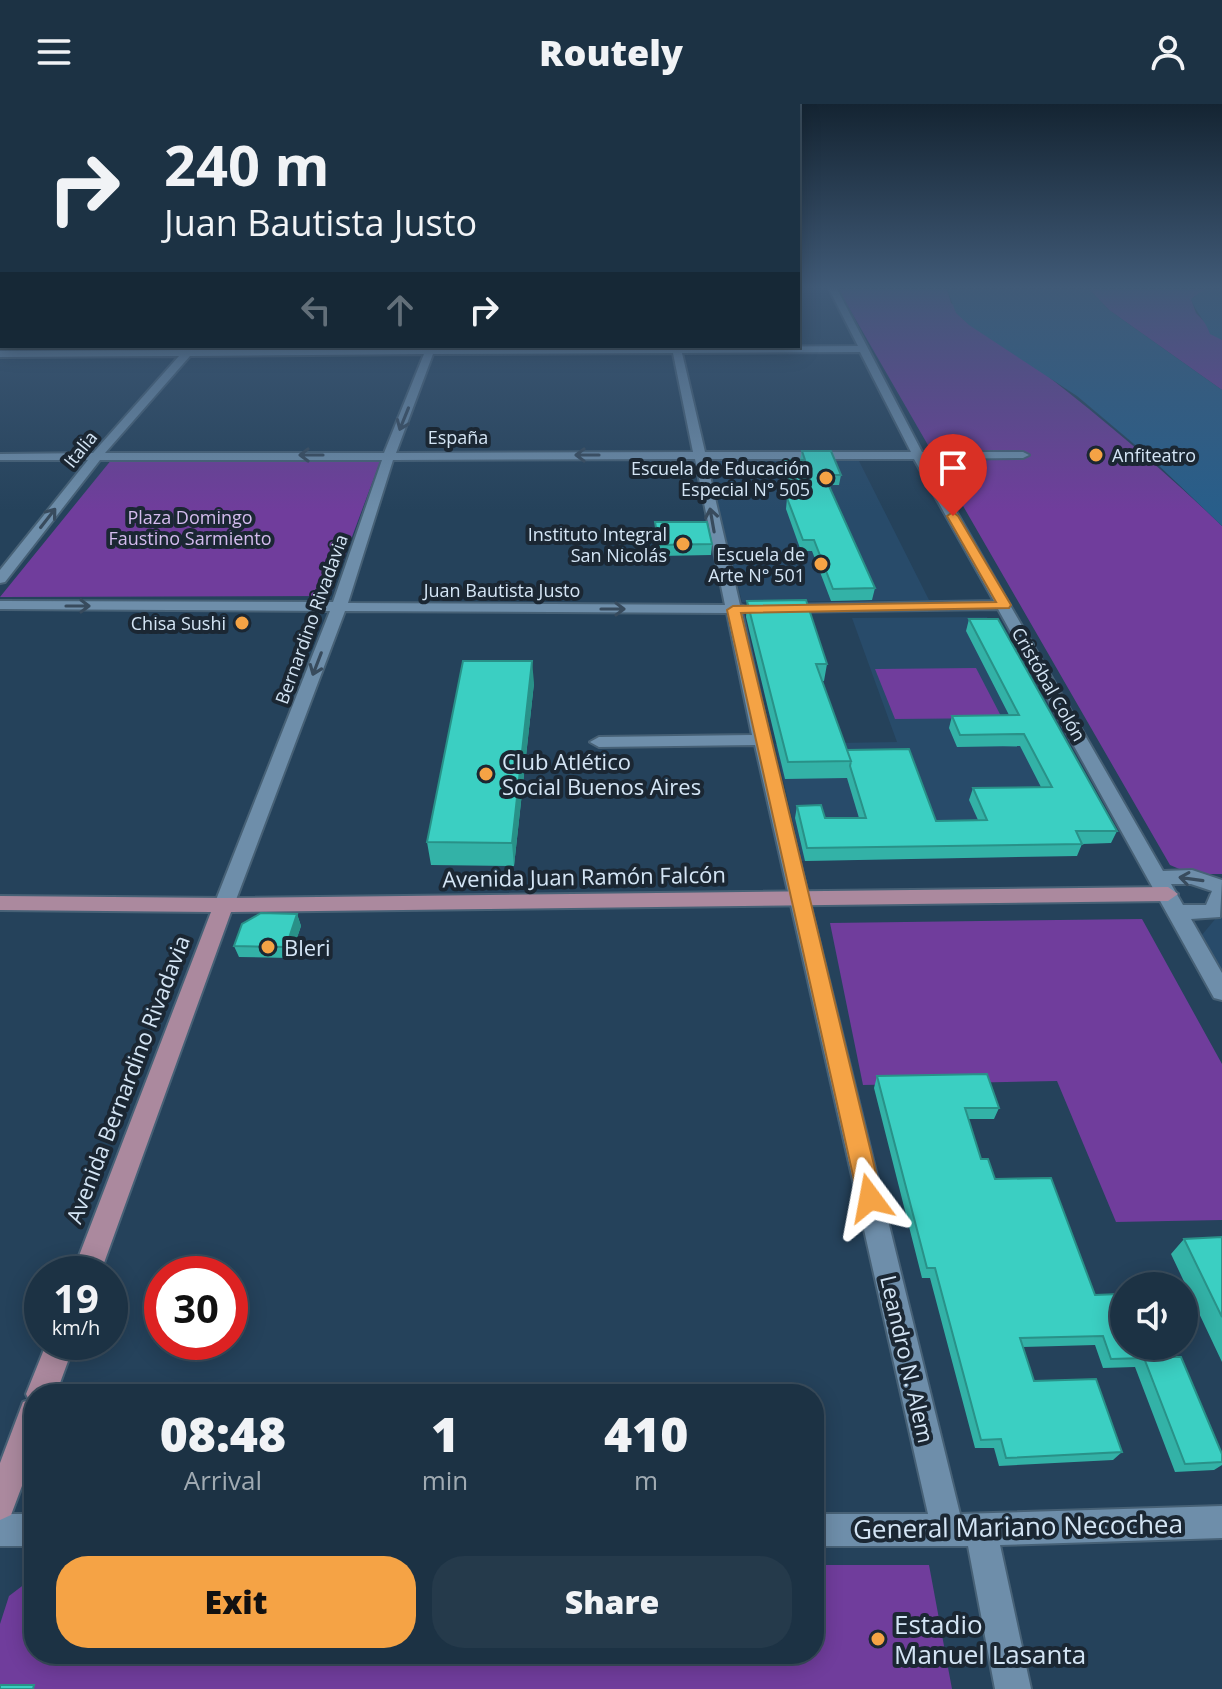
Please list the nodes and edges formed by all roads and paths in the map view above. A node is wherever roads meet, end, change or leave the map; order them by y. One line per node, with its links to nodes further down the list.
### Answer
1 (179, 363): 9 (street, Italia)
2 (425, 363): 6 (street, Bernardino Rivadavia, one-way to 6)
3 (679, 363): 7 (street, Leandro N. Alem)
4 (872, 363): 5 (street, Cristóbal Colón)
5 (917, 453): 7 (street, España); 8 (street, España); 13 (street, Cristóbal Colón)
6 (389, 455): 7 (street, España, one-way to 6); 9 (street, España, one-way to 9); 14 (street, Bernardino Rivadavia)
7 (701, 455): 15 (street, Leandro N. Alem, one-way to 7)
8 (1023, 455)
9 (97, 456): 10 (street, España); 11 (street, Italia, one-way to 9)
10 (0, 457)
11 (0, 579)
12 (0, 605): 14 (street, Juan Bautista Justo, one-way to 14)
13 (1004, 605): 15 (street, Juan Bautista Justo); 19 (street, Cristóbal Colón)
14 (339, 607): 15 (street, Juan Bautista Justo, one-way to 15); 22 (street, Bernardino Rivadavia, one-way to 22)
15 (733, 610): 16 (street, Leandro N. Alem)
16 (762, 740): 17 (street); 20 (street, Leandro N. Alem)
17 (599, 742)
18 (1222, 889): 19 (street, one-way to 19); 23 (street)
19 (1169, 895): 20 (main road, Avenida Juan Ramón Falcón); 23 (street); 24 (street, Cristóbal Colón)
20 (799, 896): 22 (main road, Avenida Juan Ramón Falcón); 35 (street, Leandro N. Alem)
21 (0, 903): 22 (main road, Avenida Juan Ramón Falcón)
22 (224, 905): 25 (main road, Avenida Bernardino Rivadavia)
23 (1218, 916)
24 (1222, 992)
25 (93, 1256)
26 (54, 1360): 27 (main road)
27 (45, 1384)
28 (24, 1440): 29 (main road)
29 (0, 1504)
30 (1222, 1522): 31 (street, General Mariano Necochea)
31 (981, 1529): 35 (street, General Mariano Necochea); 36 (street)
32 (0, 1530): 33 (street)
33 (24, 1530)
34 (824, 1530): 35 (street, General Mariano Necochea)
35 (948, 1530)
36 (1013, 1689)

